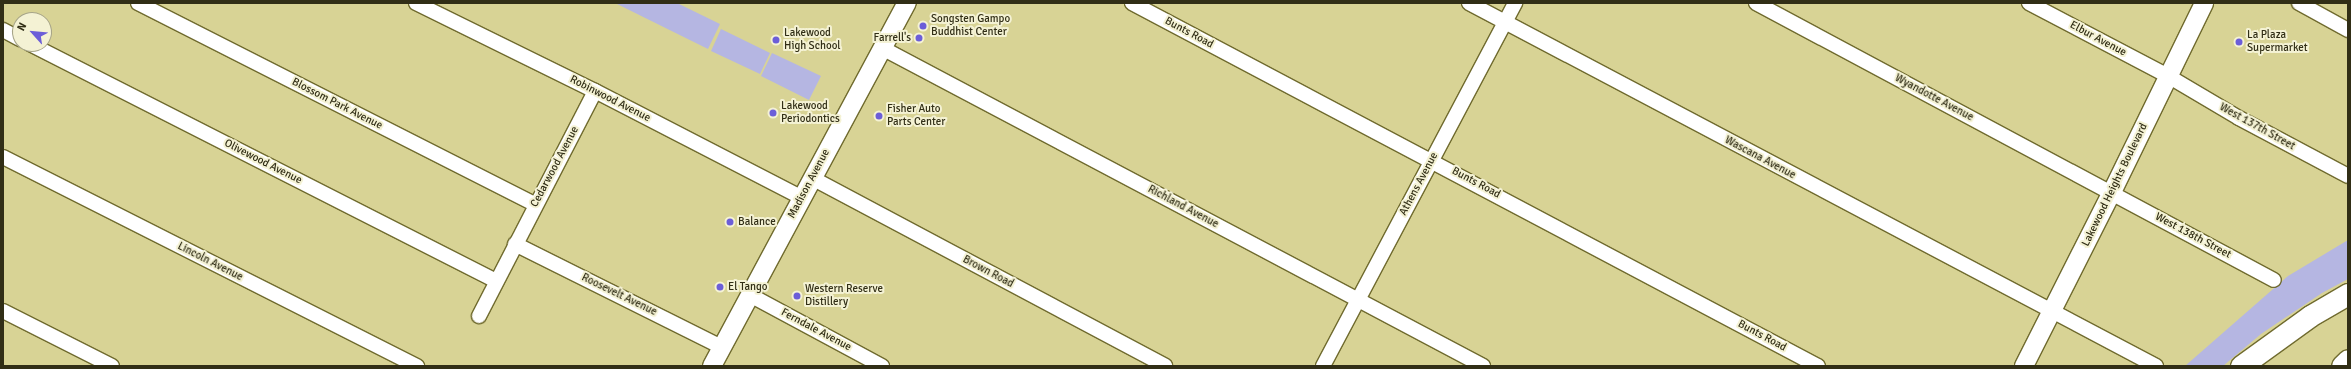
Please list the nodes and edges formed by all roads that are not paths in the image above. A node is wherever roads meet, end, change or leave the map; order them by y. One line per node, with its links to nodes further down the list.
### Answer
1 (138, 3): 25 (street, Blossom Park Avenue)
2 (416, 3): 18 (street, Robinwood Avenue)
3 (906, 3): 15 (main road, Madison Avenue)
4 (1132, 3): 20 (street, Bunts Road)
5 (1469, 3): 11 (street, Wascana Avenue)
6 (1515, 3): 11 (street, Athens Avenue)
7 (1756, 3): 23 (street, Wyandotte Avenue)
8 (2029, 3): 17 (street, Elbur Avenue)
9 (2204, 3): 17 (main road, Lakewood Heights Boulevard)
10 (2298, 3): 13 (street)
11 (1505, 22): 20 (street, Athens Avenue); 33 (street, Wascana Avenue)
12 (3, 30): 14 (street)
13 (2348, 30)
14 (12, 35)
15 (882, 48): 22 (main road, Madison Avenue); 31 (street, Richland Avenue)
16 (46, 52): 28 (street, Olivewood Avenue)
17 (2168, 76): 21 (street, West 137th Street); 23 (main road, Lakewood Heights Boulevard)
18 (595, 90): 24 (street, Robinwood Avenue); 25 (street, Cedarwood Avenue)
19 (3, 157): 38 (street, Lincoln Avenue)
20 (1432, 160): 31 (street, Athens Avenue); 44 (street, Bunts Road)
21 (2348, 176)
22 (812, 178): 24 (main road, Madison Avenue); 41 (street, Brown Road)
23 (2112, 192): 27 (street, West 138th Street); 33 (main road, Lakewood Heights Boulevard)
24 (802, 198): 30 (main road, Madison Avenue)
25 (536, 204): 26 (street, Cedarwood Avenue)
26 (515, 244): 28 (street); 35 (street, Roosevelt Avenue)
27 (2274, 280)
28 (496, 281): 34 (street)
29 (2348, 294): 47 (highway)
30 (750, 295): 35 (main road, Madison Avenue); 40 (street, Ferndale Avenue)
31 (1358, 300): 42 (street, Athens Avenue); 43 (street, Richland Avenue)
32 (3, 311): 37 (street)
33 (2051, 312): 45 (main road, Lakewood Heights Boulevard); 46 (street, Wascana Avenue)
34 (479, 316)
35 (722, 347): 39 (main road, Madison Avenue)
36 (2348, 360): 48 (highway)
37 (112, 366)
38 (417, 366)
39 (712, 366)
40 (882, 366)
41 (1164, 366)
42 (1323, 366)
43 (1483, 366)
44 (1818, 366)
45 (2024, 366)
46 (2156, 366)
47 (2241, 366)
48 (2342, 366)

